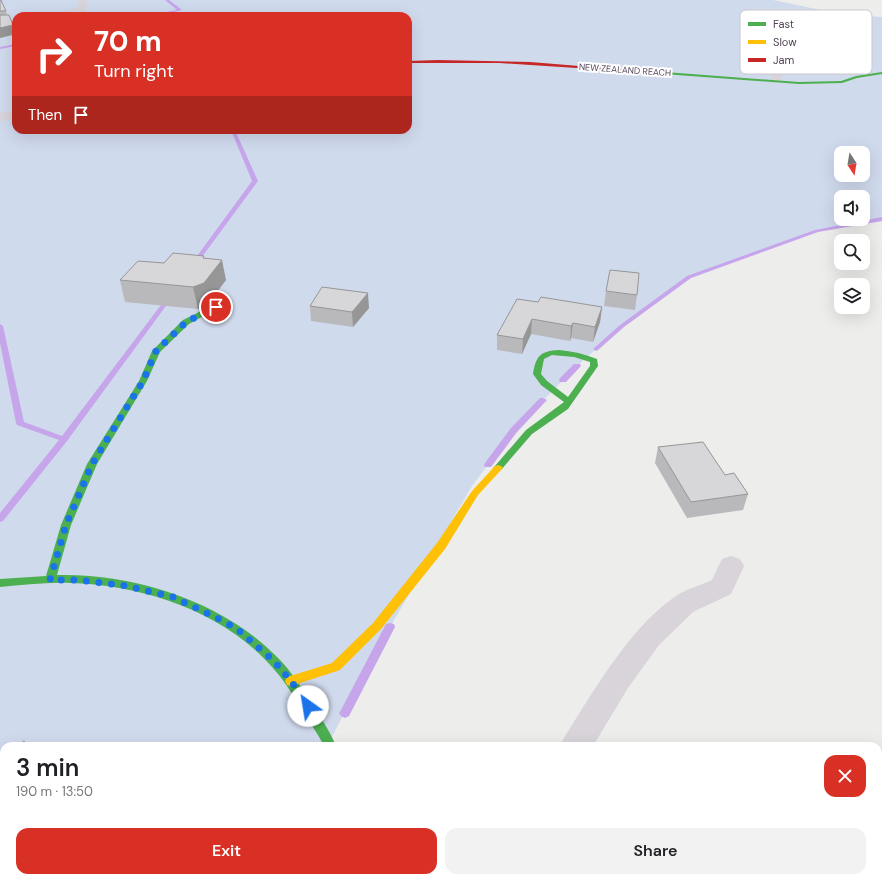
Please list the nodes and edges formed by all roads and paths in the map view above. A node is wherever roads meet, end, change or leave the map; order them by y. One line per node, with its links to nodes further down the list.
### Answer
1 (82, 8): 2 (lane)
2 (67, 12)
3 (0, 22): 4 (lane)
4 (12, 22)
5 (412, 62): 8 (street, NEW ZEALAND REACH)
6 (882, 73): 8 (street, NEW ZEALAND REACH)
7 (777, 74): 8 (street)
8 (776, 81)
9 (12, 116): 10 (street)
10 (0, 117)
11 (216, 307): 14 (street)
12 (569, 402): 12 (street); 16 (street)
13 (731, 566): 18 (street)
14 (50, 580): 15 (street); 16 (street)
15 (0, 583)
16 (291, 681): 17 (street)
17 (328, 742)
18 (579, 742)

